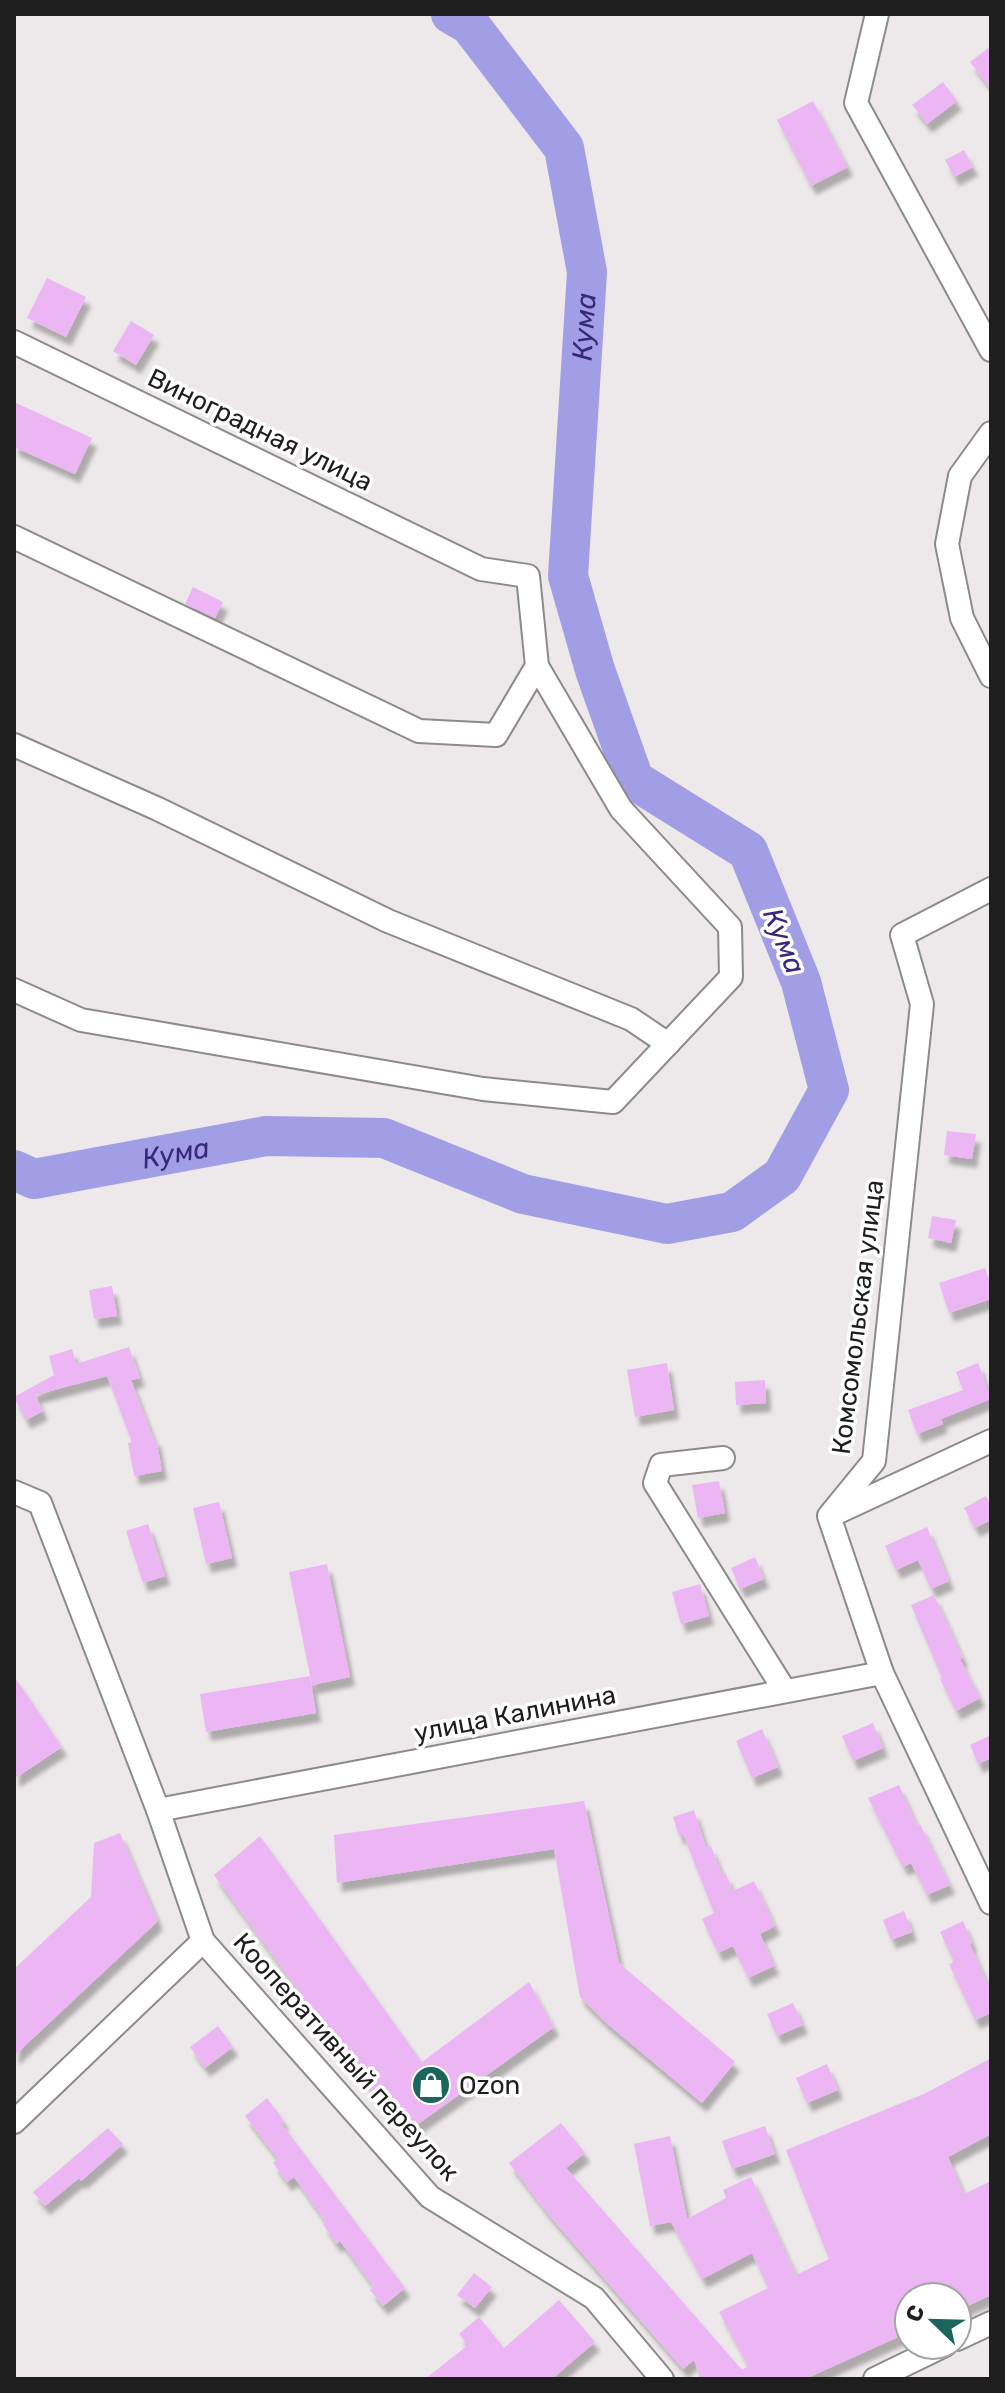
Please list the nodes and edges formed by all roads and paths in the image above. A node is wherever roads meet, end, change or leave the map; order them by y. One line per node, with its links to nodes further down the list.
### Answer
1 (877, 14): 3 (street)
2 (14, 342): 6 (street, Виноградная улица)
3 (991, 350)
4 (991, 433): 7 (street)
5 (14, 537): 6 (street)
6 (537, 666): 11 (street)
7 (991, 676)
8 (14, 745): 11 (street)
9 (991, 889): 15 (street, Комсомольская улица)
10 (14, 990): 11 (street)
11 (668, 1044)
12 (991, 1441): 15 (street)
13 (723, 1458): 17 (street)
14 (14, 1492): 18 (street, Кооперативный переулок)
15 (829, 1516): 16 (street)
16 (882, 1673): 17 (street, улица Калинина); 19 (street)
17 (785, 1691): 18 (street, улица Калинина)
18 (158, 1810): 20 (street, Кооперативный переулок)
19 (991, 1903)
20 (203, 1941): 21 (street); 23 (street, Кооперативный переулок)
21 (14, 2122)
22 (912, 2361): 24 (street)
23 (662, 2379)
24 (875, 2379)

